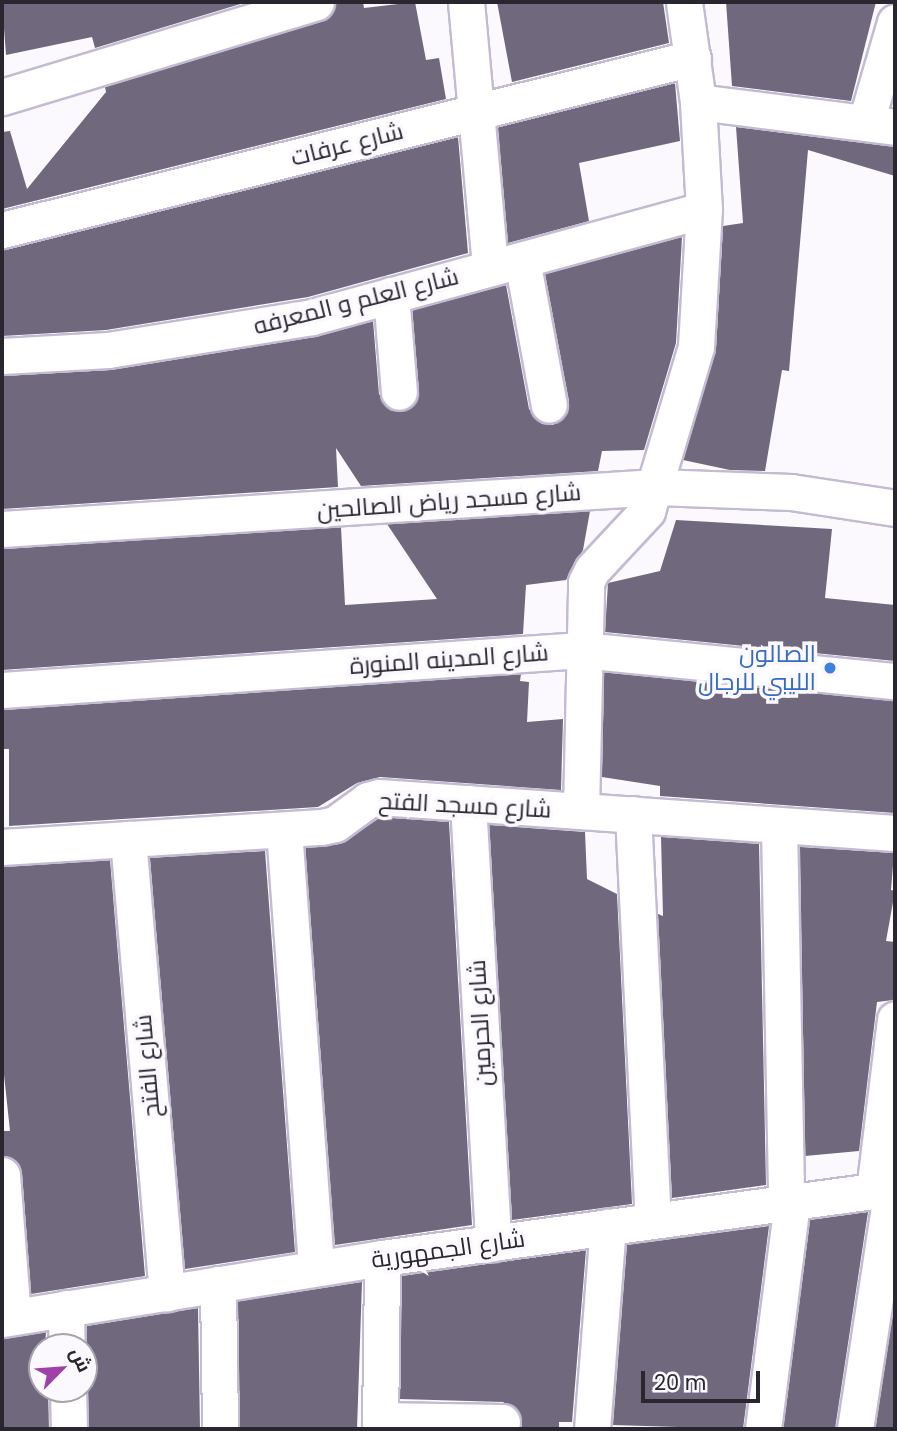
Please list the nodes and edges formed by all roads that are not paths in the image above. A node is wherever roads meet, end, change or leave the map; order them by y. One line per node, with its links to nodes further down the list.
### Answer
1 (316, 2): 6 (street)
2 (466, 2): 8 (street)
3 (684, 2): 5 (street)
4 (895, 22): 9 (street)
5 (693, 58): 7 (street); 8 (street, شارع عرفات)
6 (2, 97)
7 (698, 102): 9 (street); 10 (street)
8 (475, 113): 11 (street, شارع عرفات); 12 (street)
9 (881, 125)
10 (704, 210): 12 (street, شارع العلم و المعرفه); 17 (street)
11 (2, 230)
12 (506, 264): 13 (street, شارع العلم و المعرفه); 16 (street)
13 (391, 295): 14 (street, شارع العلم و المعرفه); 15 (street)
14 (2, 356)
15 (399, 392)
16 (549, 405)
17 (656, 487): 18 (street, شارع مسجد رياض الصالحين); 19 (street, شارع مسجد رياض الصالحين); 20 (street)
18 (895, 508)
19 (2, 529)
20 (582, 650): 21 (street, شارع المدينه المنورة); 22 (street, شارع المدينه المنورة); 24 (street)
21 (895, 681)
22 (2, 690)
23 (468, 803): 24 (street, شارع مسجد الفتح); 27 (street, شارع مسجد الفتح); 37 (street, شارع الحرمين)
24 (581, 811): 25 (street, شارع مسجد الفتح)
25 (634, 814): 26 (street, شارع مسجد الفتح); 35 (street)
26 (779, 825): 28 (street, شارع مسجد الفتح); 34 (street)
27 (284, 830): 29 (street, شارع مسجد الفتح); 39 (street)
28 (895, 833)
29 (128, 839): 30 (street, شارع مسجد الفتح); 41 (street, شارع الفتح)
30 (2, 847)
31 (895, 1019): 33 (street)
32 (2, 1175): 43 (street)
33 (887, 1189): 34 (street, شارع الجمهورية); 52 (street)
34 (789, 1203): 35 (street, شارع الجمهورية); 51 (street)
35 (653, 1221): 36 (street, شارع الجمهورية)
36 (608, 1227): 37 (street, شارع الجمهورية); 50 (street)
37 (493, 1243): 38 (street, شارع الجمهورية)
38 (382, 1258): 39 (street, شارع الجمهورية); 47 (street)
39 (316, 1268): 40 (street, شارع الجمهورية)
40 (218, 1284): 41 (street, شارع الجمهورية); 49 (street)
41 (167, 1293): 42 (street, شارع الجمهورية)
42 (66, 1308): 43 (street, شارع الجمهورية); 44 (street)
43 (7, 1318)
44 (67, 1333)
45 (68, 1403): 48 (street)
46 (502, 1422): 47 (street)
47 (380, 1425)
48 (69, 1429)
49 (220, 1429)
50 (592, 1429)
51 (763, 1429)
52 (855, 1429)

